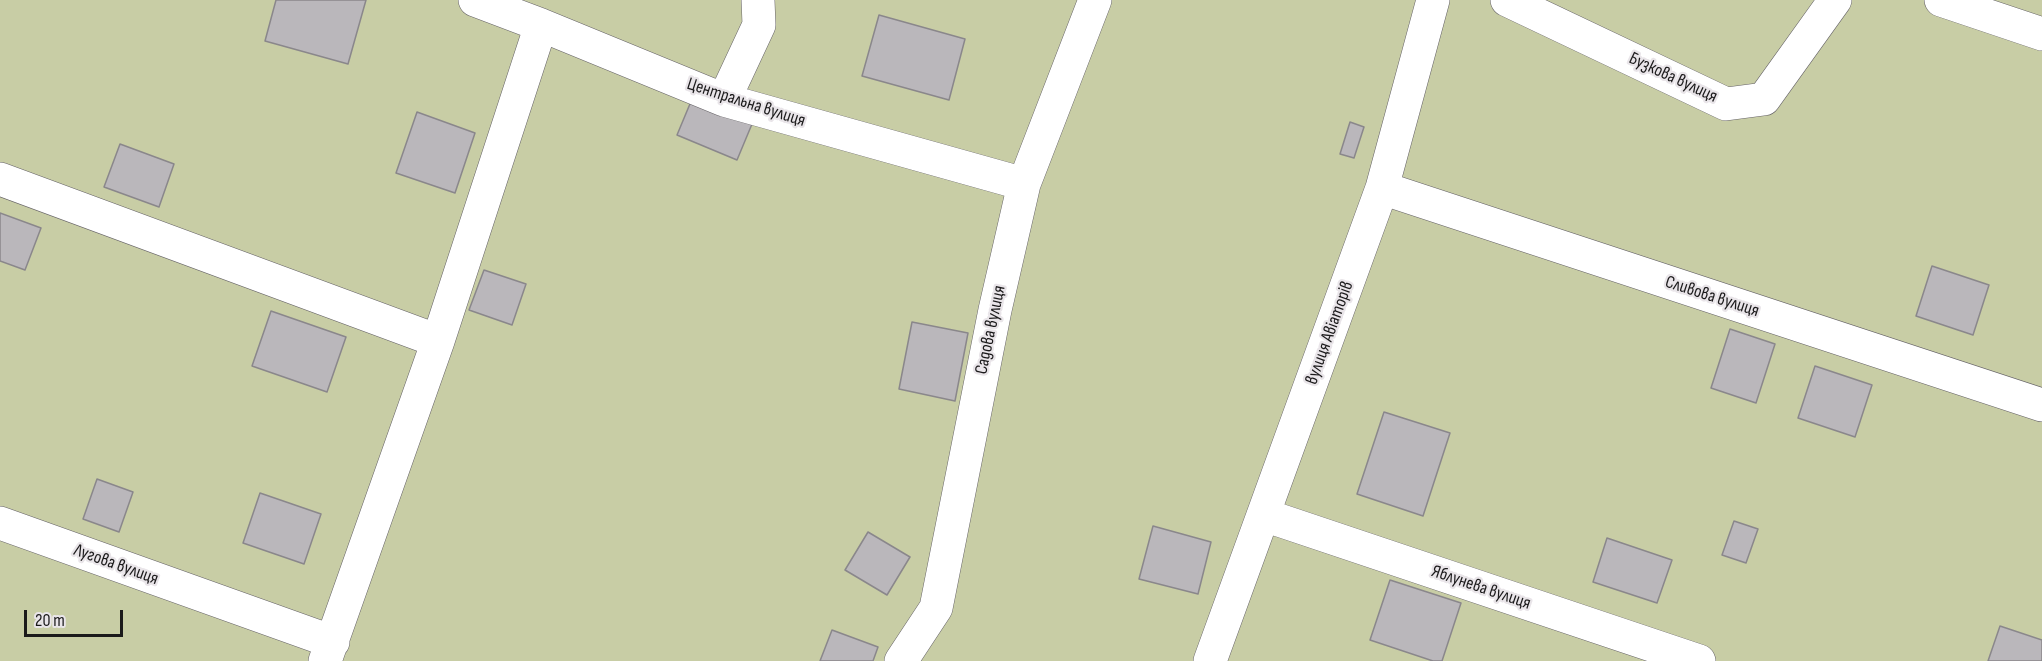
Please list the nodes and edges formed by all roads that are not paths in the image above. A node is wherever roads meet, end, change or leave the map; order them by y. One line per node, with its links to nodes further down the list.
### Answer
1 (475, 0): 8 (street, Центральна вулиця)
2 (758, 0): 10 (street)
3 (1095, 0): 12 (street, Садова вулиця)
4 (1433, 0): 13 (street, вулиця Авіаторів)
5 (1507, 0): 6 (street, Бузкова вулиця)
6 (1835, 0)
7 (1941, 0): 9 (street)
8 (541, 25): 10 (street, Центральна вулиця); 14 (street)
9 (2042, 34)
10 (724, 100): 12 (street, Центральна вулиця)
11 (0, 179): 14 (street)
12 (1024, 184): 19 (street, Садова вулиця)
13 (1382, 188): 15 (street, Сливова вулиця); 16 (street, вулиця Авіаторів)
14 (438, 341): 18 (street)
15 (2042, 405)
16 (1264, 515): 20 (street, вулиця Авіаторів); 21 (street, Яблунева вулиця)
17 (0, 524): 18 (street, Лугова вулиця)
18 (329, 651)
19 (901, 661)
20 (1210, 661)
21 (1699, 661)

